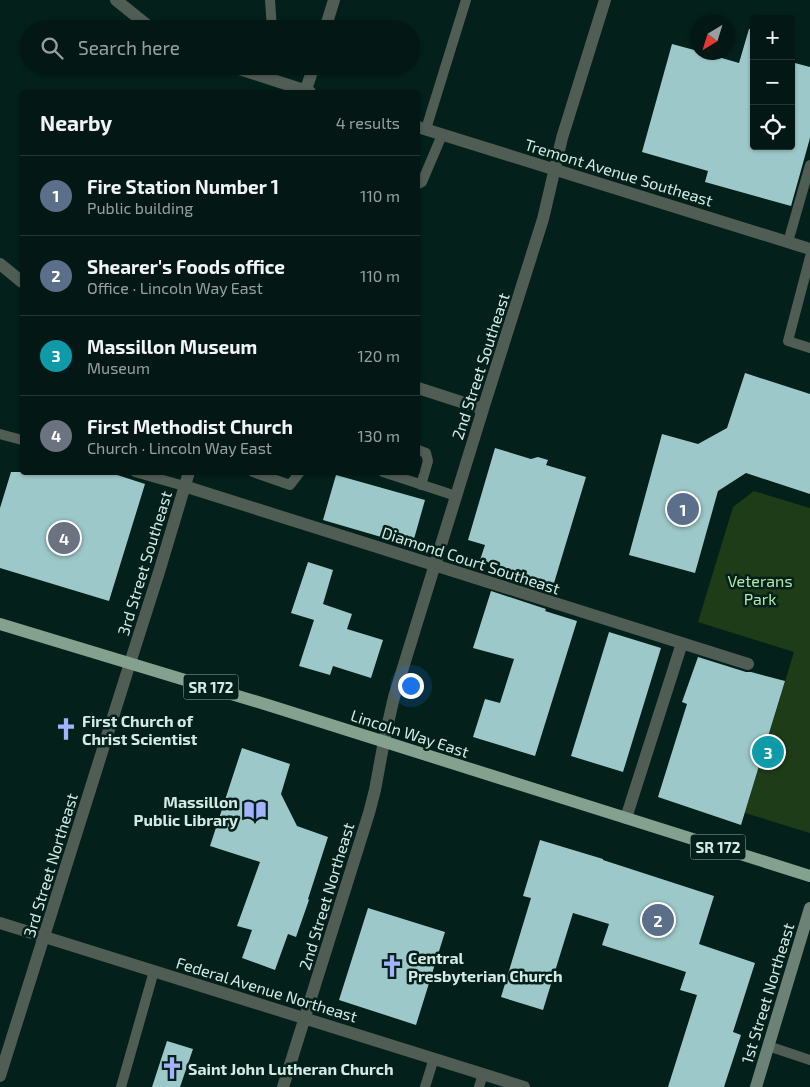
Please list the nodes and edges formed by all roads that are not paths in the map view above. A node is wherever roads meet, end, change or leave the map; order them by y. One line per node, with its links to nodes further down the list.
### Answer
1 (116, 0): 6 (street)
2 (270, 0): 7 (lane)
3 (334, 0): 8 (street)
4 (466, 0): 13 (lane)
5 (606, 0): 16 (street, 2nd Street Southeast)
6 (141, 20)
7 (271, 20)
8 (328, 20)
9 (275, 75): 11 (street)
10 (312, 75): 12 (street)
11 (303, 90)
12 (308, 90)
13 (422, 128): 14 (street, Tremont Avenue Southeast)
14 (442, 134): 16 (street, Tremont Avenue Southeast); 17 (lane)
15 (810, 165): 18 (lane)
16 (555, 170): 18 (street, Tremont Avenue Southeast); 25 (street, 2nd Street Southeast)
17 (420, 183)
18 (788, 242): 19 (street, Tremont Avenue Southeast)
19 (810, 249)
20 (810, 257): 23 (lane)
21 (0, 264): 22 (street)
22 (20, 280)
23 (810, 348)
24 (420, 389): 25 (street)
25 (483, 409): 36 (street, 2nd Street Southeast)
26 (0, 434): 27 (lane)
27 (20, 439)
28 (420, 451): 34 (lane)
29 (146, 475): 35 (lane)
30 (188, 475): 35 (street, 3rd Street Southeast)
31 (261, 475): 32 (lane)
32 (298, 475)
33 (392, 475): 34 (lane)
34 (421, 485): 36 (lane)
35 (184, 486): 37 (street, Diamond Court Southeast); 40 (street, 3rd Street Southeast)
36 (456, 496): 37 (street, 2nd Street Southeast)
37 (434, 565): 39 (street, Diamond Court Southeast); 42 (street, 2nd Street Southeast)
38 (0, 624): 40 (main road, Lincoln Way East / SR 172)
39 (682, 643): 41 (street, Diamond Court Southeast); 43 (street)
40 (130, 663): 42 (main road, Lincoln Way East / SR 172); 47 (street, 3rd Street Northeast)
41 (748, 664)
42 (384, 741): 43 (main road, Lincoln Way East / SR 172); 49 (street, 2nd Street Northeast)
43 (626, 818): 44 (main road, Lincoln Way East / SR 172)
44 (810, 876)
45 (810, 908): 50 (main road, 1st Street Northeast)
46 (0, 922): 47 (street, Federal Avenue Northeast)
47 (44, 936): 48 (street, Federal Avenue Northeast); 54 (street, 3rd Street Northeast)
48 (154, 971): 49 (street, Federal Avenue Northeast); 55 (lane)
49 (305, 1018): 51 (street, Federal Avenue Northeast); 56 (street, 2nd Street Northeast)
50 (768, 1046): 52 (lane); 60 (main road, 1st Street Northeast)
51 (434, 1058): 53 (street, Federal Avenue Northeast); 57 (lane)
52 (810, 1060)
53 (483, 1074): 58 (lane); 59 (street, Federal Avenue Northeast)
54 (0, 1076)
55 (121, 1087)
56 (283, 1087)
57 (425, 1087)
58 (479, 1087)
59 (524, 1087)
60 (756, 1087)

